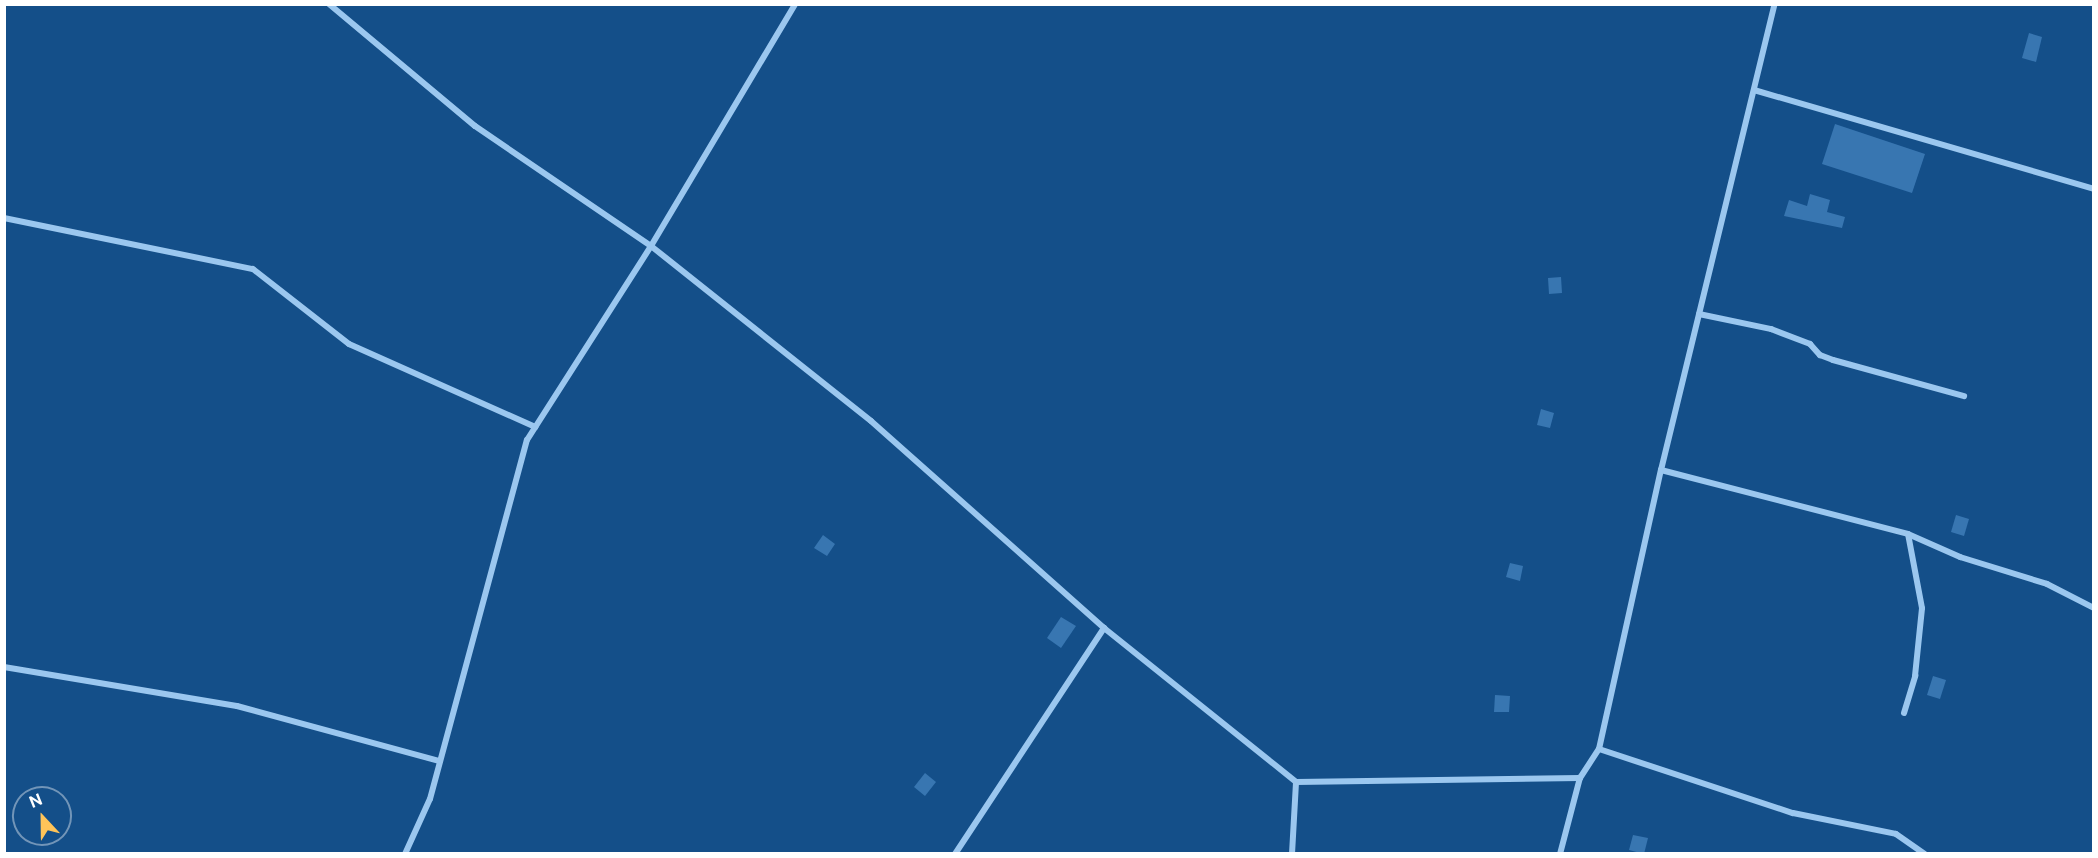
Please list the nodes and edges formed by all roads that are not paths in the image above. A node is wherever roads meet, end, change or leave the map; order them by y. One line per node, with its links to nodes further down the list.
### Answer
1 (329, 4): 7 (street)
2 (795, 4): 7 (street)
3 (1775, 4): 4 (street)
4 (1754, 90): 5 (street); 8 (street)
5 (2094, 189)
6 (4, 218): 10 (street)
7 (651, 246): 10 (street); 14 (street)
8 (1699, 314): 9 (street); 11 (street)
9 (1964, 396)
10 (535, 428): 18 (street)
11 (1661, 470): 12 (street); 17 (street)
12 (1908, 534): 13 (street); 16 (street)
13 (2094, 608)
14 (1104, 628): 20 (street); 22 (street)
15 (4, 667): 18 (street)
16 (1904, 713)
17 (1599, 749): 19 (street); 25 (street)
18 (440, 761): 21 (street)
19 (1580, 778): 20 (street); 24 (street)
20 (1296, 782): 23 (street)
21 (405, 854)
22 (955, 854)
23 (1292, 854)
24 (1560, 854)
25 (1925, 854)

